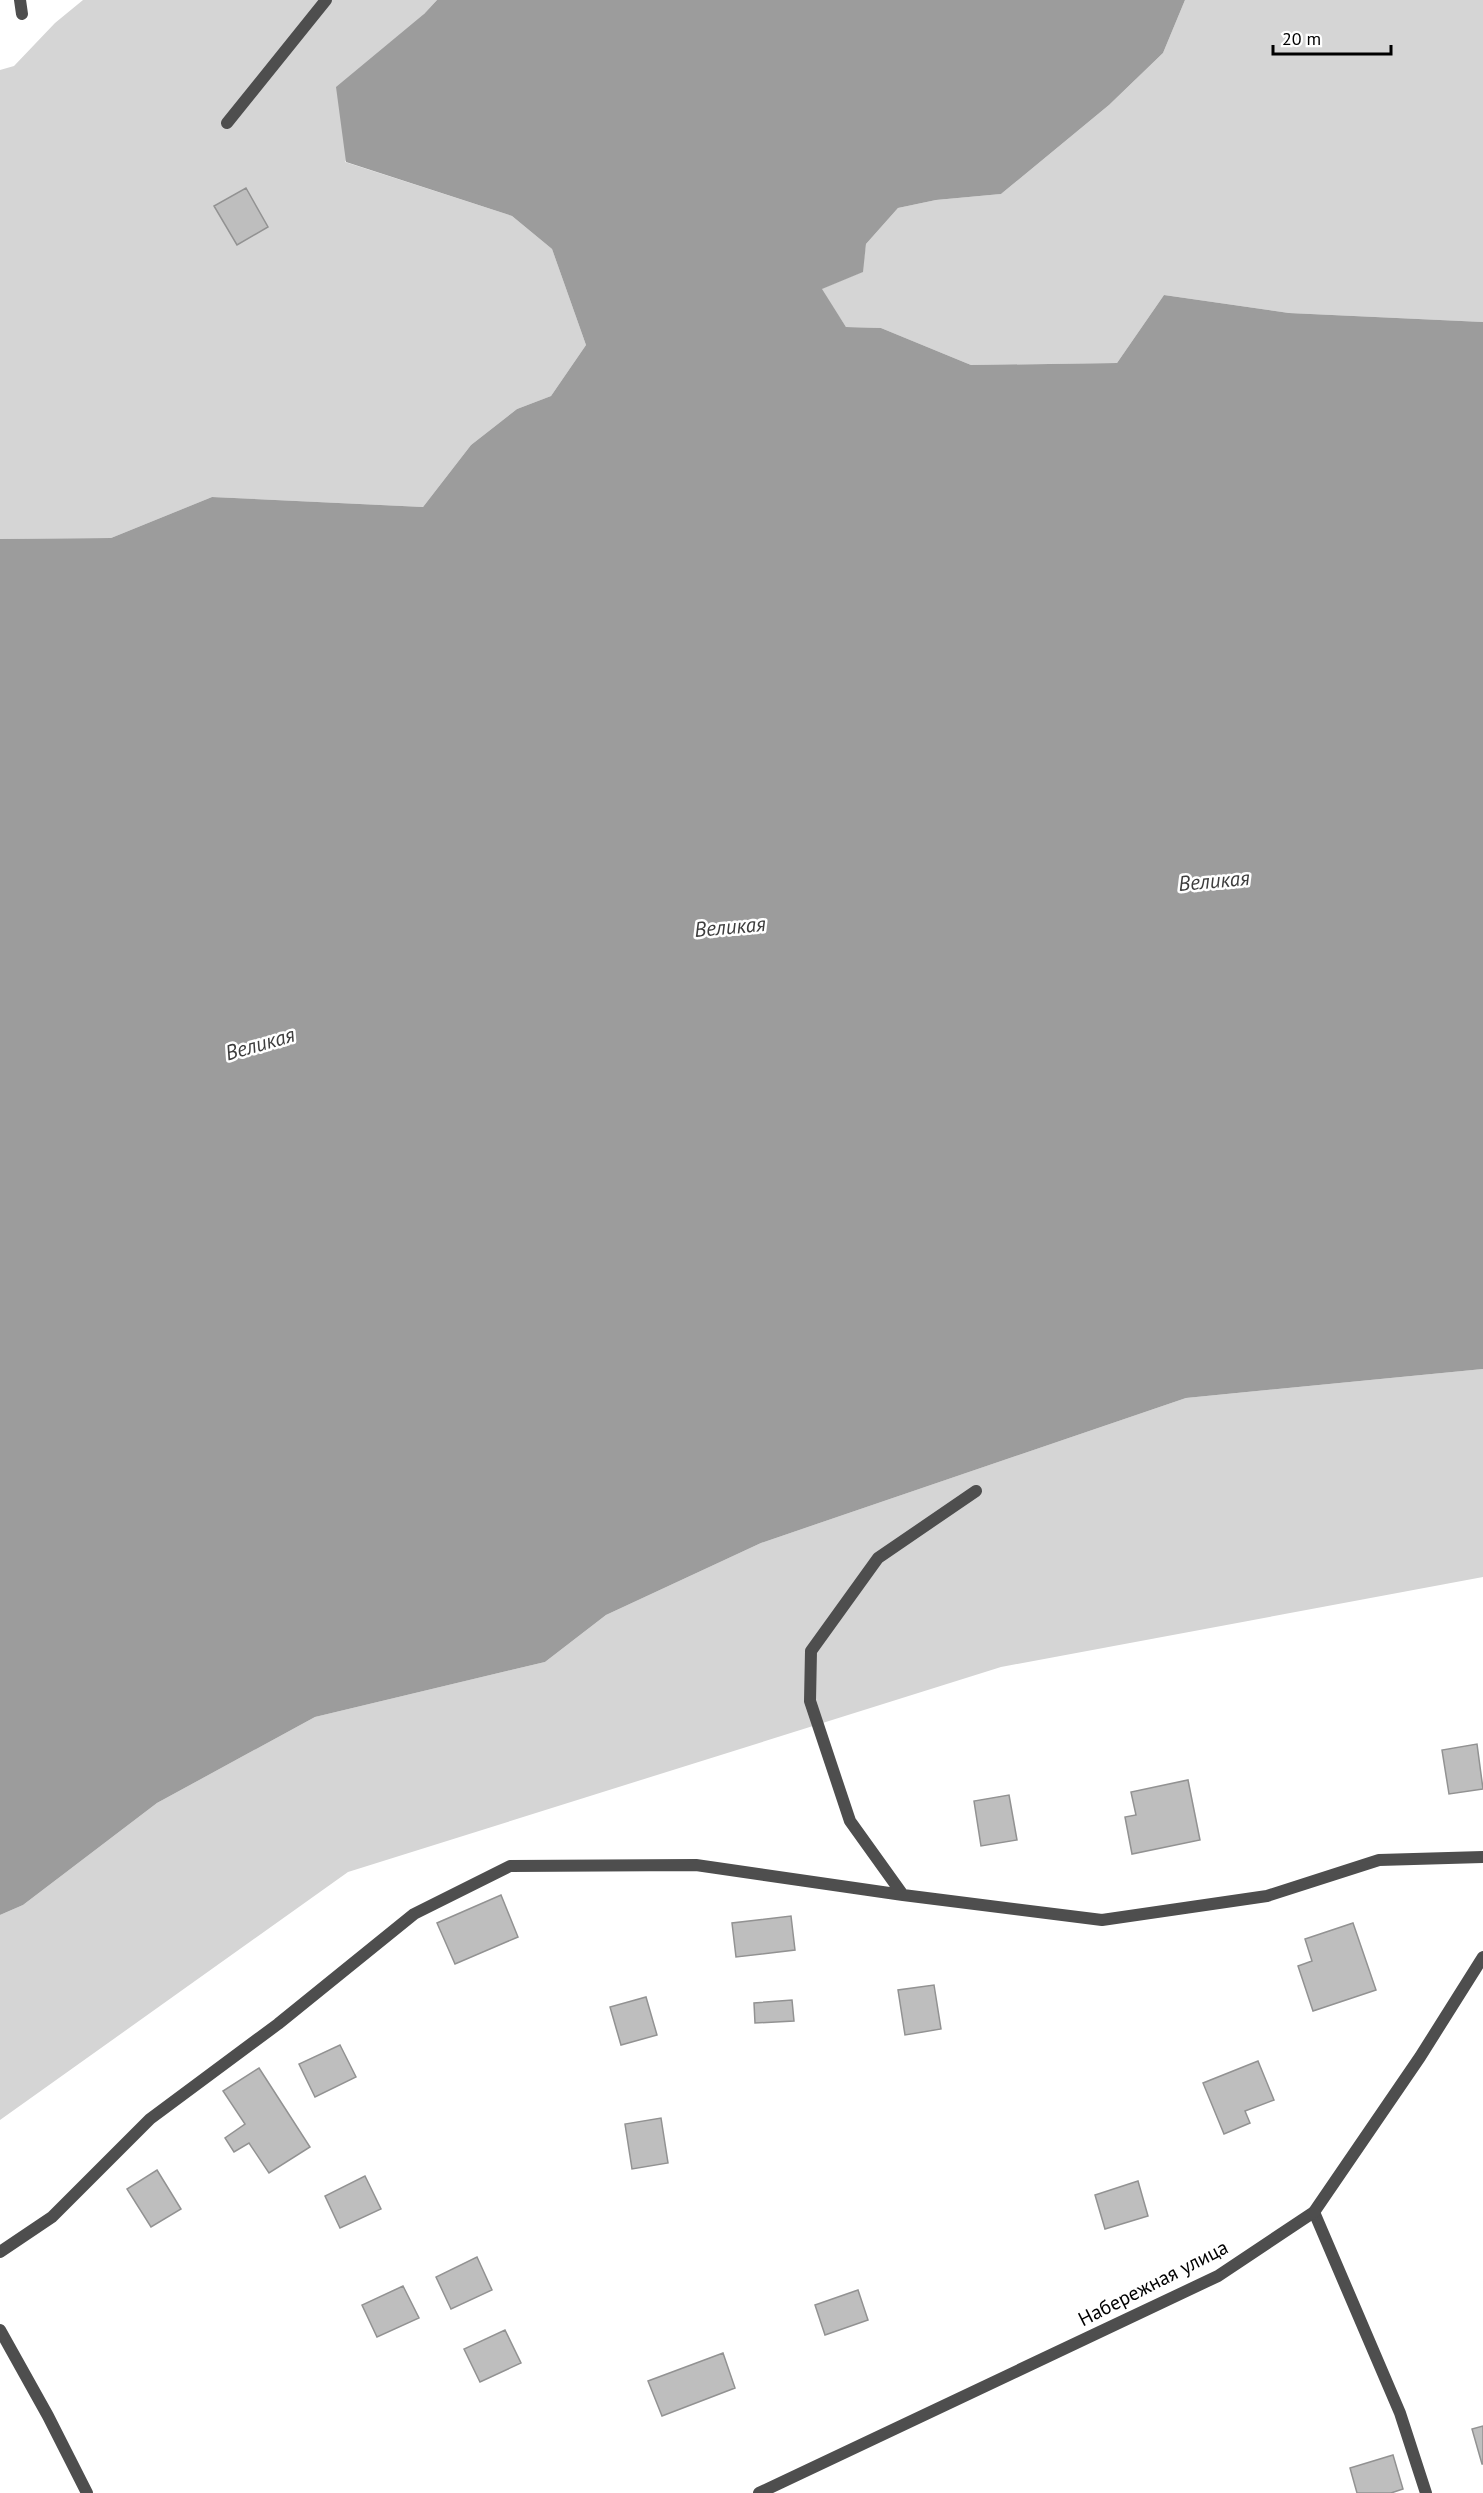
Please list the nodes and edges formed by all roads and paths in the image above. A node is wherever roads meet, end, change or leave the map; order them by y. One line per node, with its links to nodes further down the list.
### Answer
1 (20, 0): 3 (street)
2 (326, 0): 4 (street)
3 (22, 15)
4 (227, 123)
5 (976, 1491): 7 (street)
6 (1483, 1857): 7 (street)
7 (903, 1895): 10 (street)
8 (1483, 1957): 9 (street, Набережная улица)
9 (1314, 2212): 13 (street, Набережная улица); 14 (street)
10 (0, 2252)
11 (0, 2330): 12 (street)
12 (87, 2493)
13 (759, 2493)
14 (1426, 2493)

